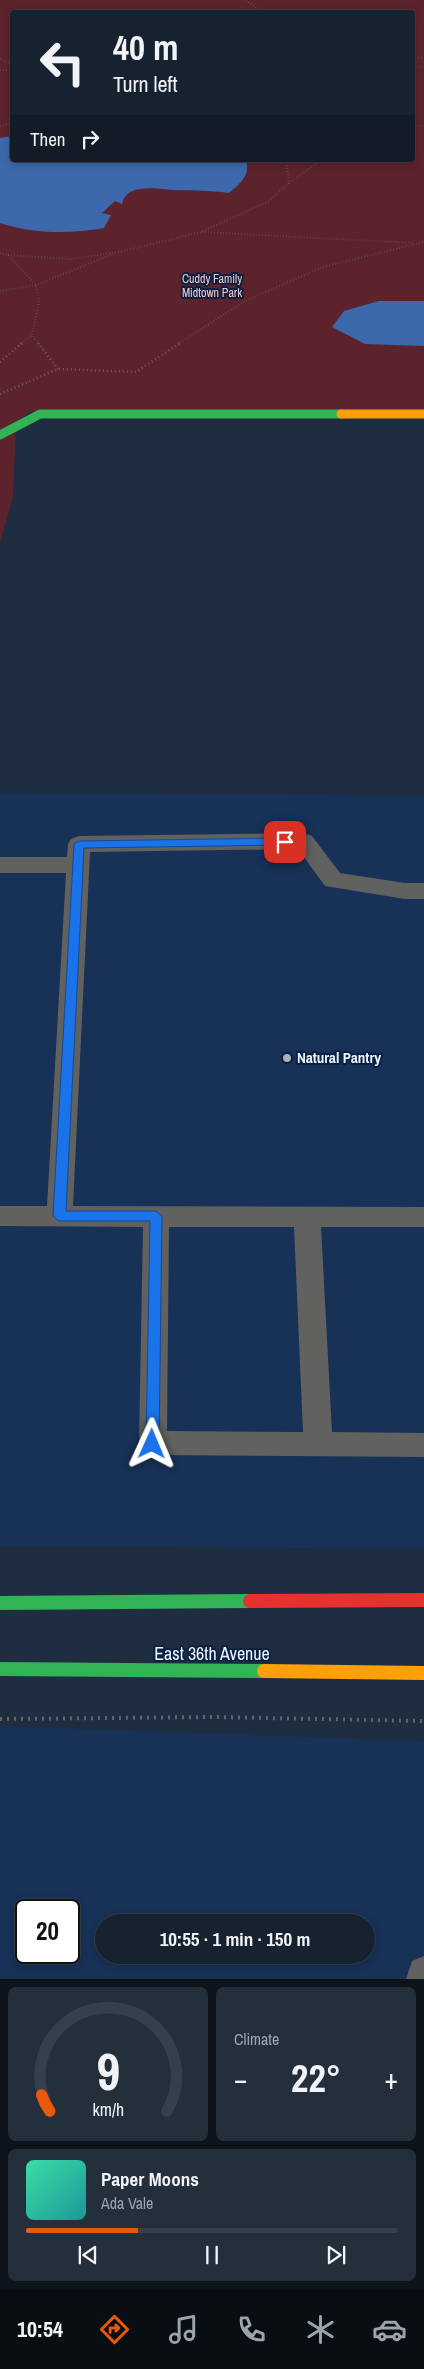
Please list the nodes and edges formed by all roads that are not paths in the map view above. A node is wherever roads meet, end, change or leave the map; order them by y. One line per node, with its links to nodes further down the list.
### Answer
1 (424, 414): 2 (main road)
2 (0, 435)
3 (0, 866): 4 (lane)
4 (78, 866): 5 (lane); 7 (lane)
5 (424, 891)
6 (0, 1216): 7 (lane)
7 (59, 1216): 8 (lane)
8 (156, 1216): 9 (lane); 11 (lane)
9 (307, 1217): 10 (lane); 11 (lane)
10 (424, 1217)
11 (318, 1444): 12 (lane)
12 (424, 1445)
13 (424, 1600): 14 (main road)
14 (0, 1602)
15 (0, 1670): 16 (main road, East 36th Avenue)
16 (424, 1672)
17 (424, 1973): 18 (lane)
18 (423, 1979)

